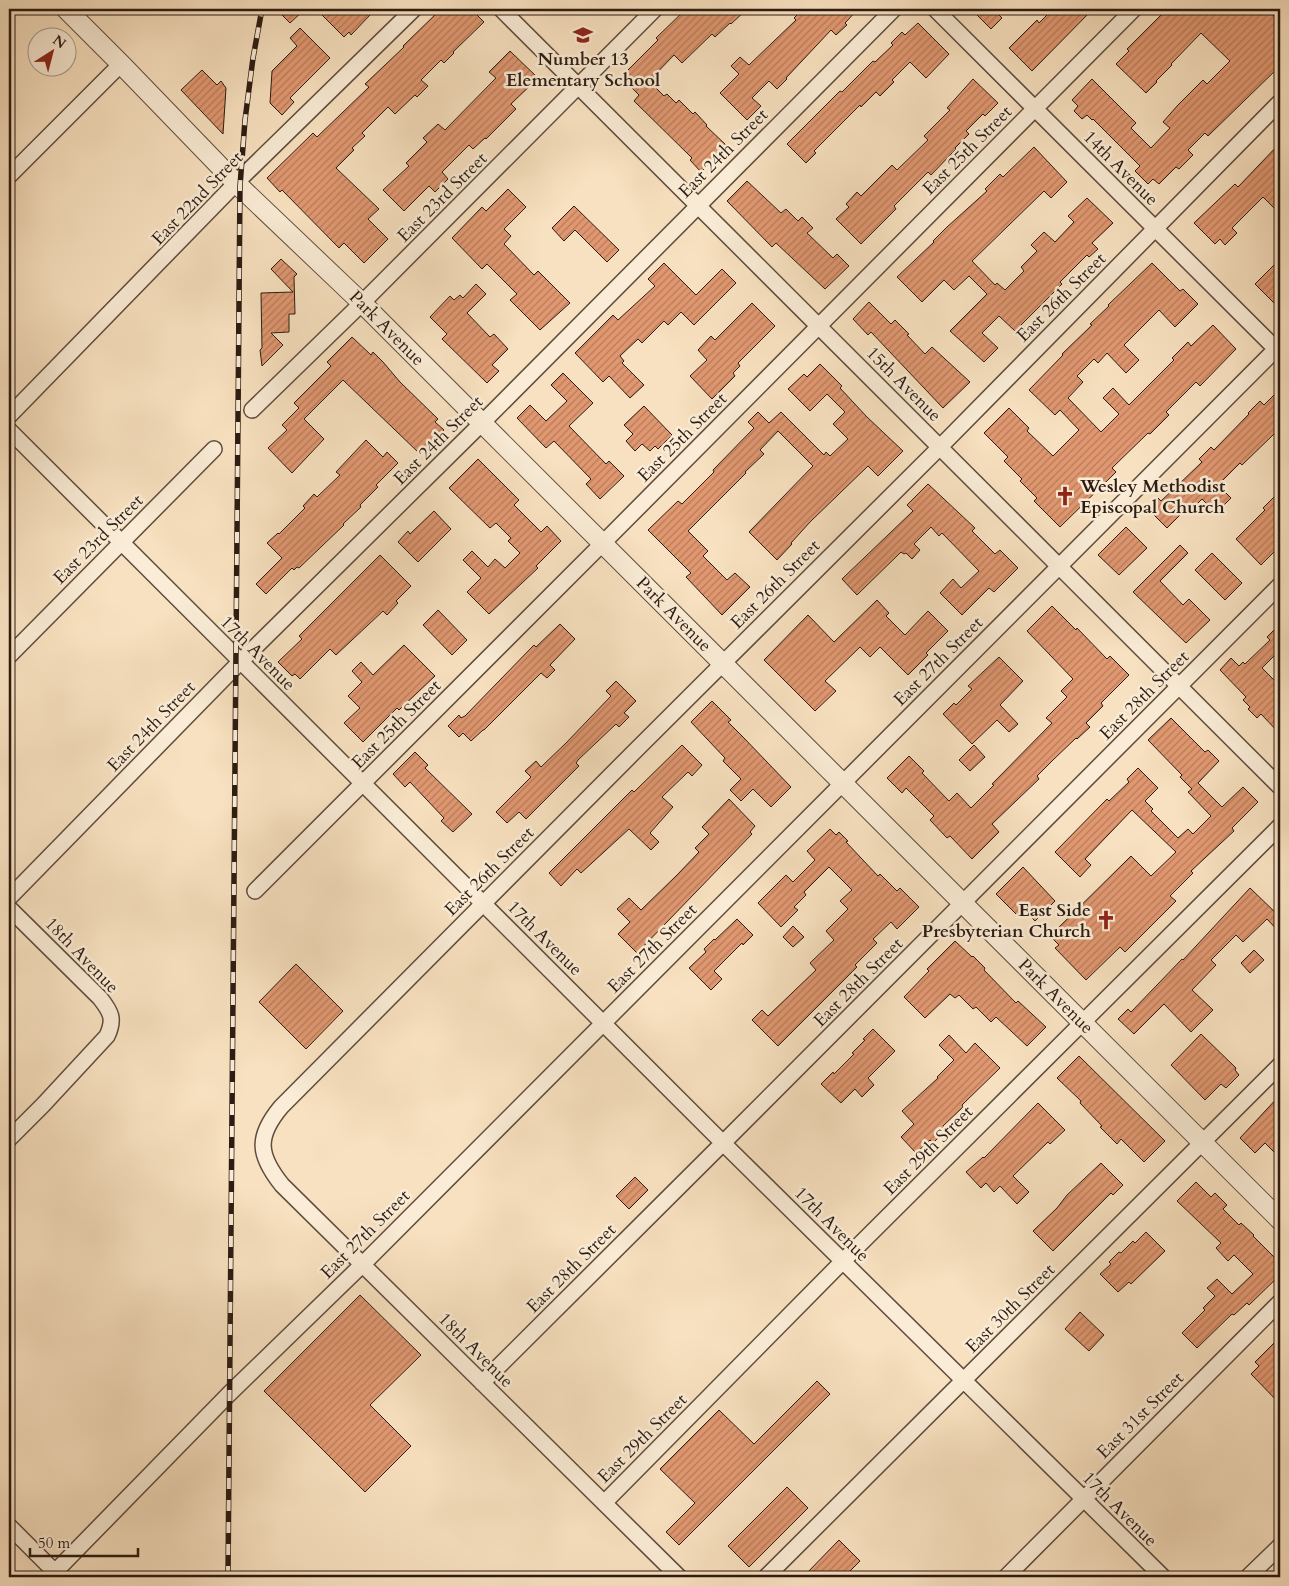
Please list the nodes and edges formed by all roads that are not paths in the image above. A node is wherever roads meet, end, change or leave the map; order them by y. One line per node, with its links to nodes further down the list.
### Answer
1 (66, 9): 8 (street, Park Avenue)
2 (414, 9): 13 (street, East 22nd Street)
3 (501, 9): 9 (street, 15th Avenue)
4 (655, 9): 9 (street, East 23rd Street)
5 (894, 9): 14 (street, East 24th Street)
6 (935, 9): 11 (street, 14th Avenue)
7 (1134, 9): 11 (street, East 25th Street)
8 (121, 64): 12 (street); 13 (street, Park Avenue)
9 (579, 87): 14 (street, 15th Avenue); 16 (street, East 23rd Street)
10 (1280, 102): 15 (street, East 26th Street)
11 (1034, 108): 15 (street, 14th Avenue); 17 (street, East 25th Street)
12 (9, 176)
13 (237, 184): 16 (street, Park Avenue); 20 (street, East 22nd Street)
14 (698, 206): 17 (street, 15th Avenue); 21 (street, East 24th Street)
15 (1155, 228): 18 (street, 14th Avenue); 23 (street, East 26th Street)
16 (362, 304): 19 (street, East 23rd Street); 21 (street, Park Avenue)
17 (818, 326): 23 (street, 15th Avenue); 26 (street, East 25th Street)
18 (1279, 349): 27 (street, East 27th Street)
19 (252, 410)
20 (9, 416)
21 (482, 423): 26 (street, Park Avenue); 30 (street, East 24th Street)
22 (9, 430): 25 (street, 17th Avenue)
23 (940, 447): 27 (street, 15th Avenue); 31 (street, East 26th Street)
24 (214, 448): 25 (street, East 23rd Street)
25 (121, 543): 29 (street, East 23rd Street); 30 (street, 17th Avenue)
26 (603, 543): 31 (street, Park Avenue); 33 (street, East 25th Street)
27 (1059, 566): 32 (street, 15th Avenue); 34 (street, East 27th Street)
28 (1280, 585): 32 (street, East 28th Street)
29 (9, 656)
30 (240, 662): 33 (street, 17th Avenue); 38 (street, East 24th Street)
31 (723, 663): 34 (street, Park Avenue); 40 (street, East 26th Street)
32 (1180, 686): 35 (street, 15th Avenue); 39 (street, East 28th Street)
33 (363, 783): 37 (street, East 25th Street); 40 (street, 17th Avenue)
34 (843, 783): 39 (street, Park Avenue); 42 (street, East 27th Street)
35 (1280, 787)
36 (1280, 826): 43 (street, East 29th Street)
37 (254, 891)
38 (9, 898)
39 (963, 903): 43 (street, Park Avenue); 48 (street, East 28th Street)
40 (484, 904): 42 (street, 17th Avenue); 46 (street, East 26th Street)
41 (9, 908): 45 (street, 18th Avenue)
42 (603, 1023): 48 (street, 17th Avenue); 51 (street, East 27th Street)
43 (1083, 1023): 47 (street, Park Avenue); 50 (street, East 29th Street)
44 (1280, 1065): 47 (street, East 30th Street)
45 (9, 1139)
46 (262, 1140): 51 (street, 18th Avenue)
47 (1202, 1142): 49 (street, Park Avenue); 53 (street, East 30th Street)
48 (724, 1143): 50 (street, 17th Avenue); 54 (street, East 28th Street)
49 (1280, 1220)
50 (843, 1261): 53 (street, 17th Avenue); 56 (street, East 29th Street)
51 (362, 1264): 54 (street, 18th Avenue); 59 (street, East 27th Street)
52 (1280, 1302): 55 (street, East 31st Street)
53 (964, 1381): 55 (street, 17th Avenue); 61 (street, East 30th Street)
54 (482, 1383): 56 (street, 18th Avenue)
55 (1083, 1499): 62 (street, East 31st Street); 63 (street, 17th Avenue)
56 (604, 1503): 60 (street, 18th Avenue)
57 (9, 1526): 59 (street)
58 (1280, 1546): 64 (street)
59 (55, 1576)
60 (679, 1577)
61 (766, 1577)
62 (1006, 1577)
63 (1163, 1577)
64 (1248, 1577)

